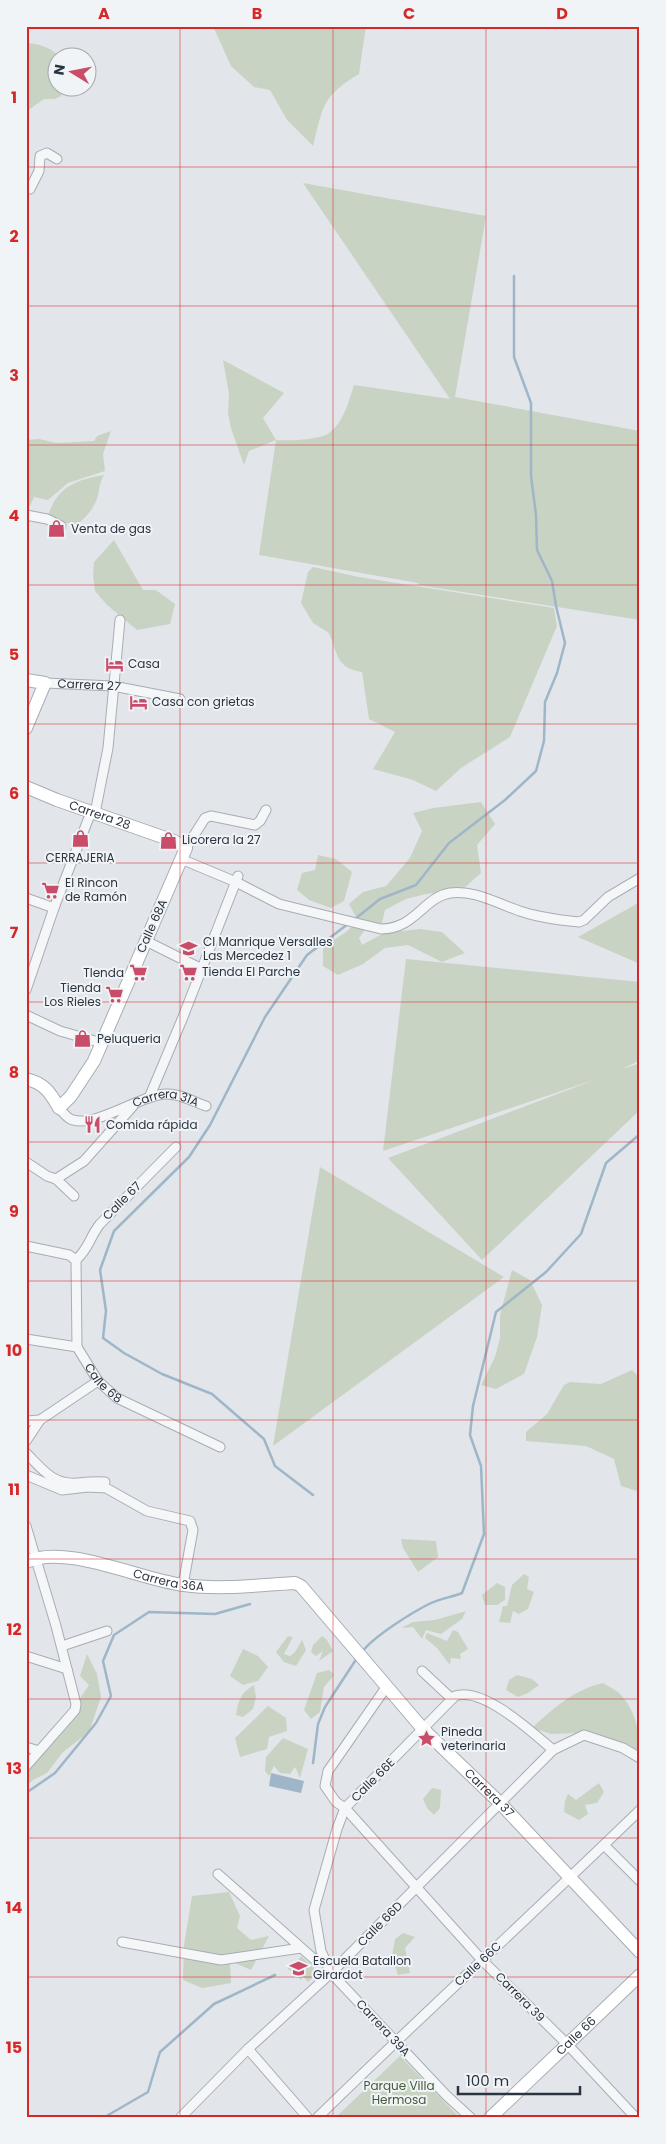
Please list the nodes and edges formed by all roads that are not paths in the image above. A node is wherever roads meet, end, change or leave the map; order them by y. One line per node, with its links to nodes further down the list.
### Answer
1 (57, 159): 2 (street)
2 (26, 186)
3 (26, 515): 4 (street)
4 (61, 526)
5 (120, 620): 8 (street)
6 (26, 680): 7 (street, Carrera 27)
7 (46, 683): 8 (street, Carrera 27); 10 (street)
8 (113, 686): 9 (street, Carrera 27); 13 (street)
9 (180, 699)
10 (26, 728)
11 (26, 787): 13 (street, Carrera 28)
12 (266, 810): 14 (street, Calle 68A)
13 (93, 812): 14 (street, Carrera 28); 18 (street)
14 (184, 854): 16 (street); 19 (street, Calle 68A)
15 (640, 878): 16 (street)
16 (237, 879): 20 (street)
17 (26, 898): 18 (street)
18 (54, 908): 21 (street)
19 (146, 941): 20 (street); 23 (street, Calle 68A)
20 (202, 969): 25 (street)
21 (26, 990)
22 (26, 1015): 23 (street)
23 (102, 1043): 28 (street, Calle 68A)
24 (26, 1079): 28 (street, Carrera 31A)
25 (149, 1098): 26 (street, Carrera 31A); 27 (street, Carrera 31A)
26 (135, 1103): 28 (street, Carrera 31A); 31 (street)
27 (206, 1106)
28 (59, 1108)
29 (176, 1147): 34 (street, Calle 67)
30 (26, 1162): 31 (street)
31 (56, 1179): 32 (street)
32 (74, 1196)
33 (26, 1246): 34 (street)
34 (76, 1260): 36 (street)
35 (26, 1339): 36 (street)
36 (77, 1347): 37 (street, Calle 68)
37 (98, 1381): 38 (street); 41 (street, Calle 68)
38 (40, 1420): 39 (street); 40 (street)
39 (26, 1421)
40 (26, 1440)
41 (220, 1447)
42 (26, 1453): 44 (street)
43 (26, 1475): 47 (street)
44 (106, 1482)
45 (26, 1526): 46 (street)
46 (32, 1560): 47 (street, Carrera 36A); 50 (street)
47 (182, 1585): 48 (street, Carrera 36A)
48 (302, 1586): 54 (street, Carrera 37)
49 (107, 1631): 50 (street)
50 (62, 1646): 52 (street)
51 (26, 1656): 52 (street)
52 (67, 1669): 59 (street)
53 (422, 1671): 55 (street)
54 (387, 1686): 56 (street, Carrera 37); 63 (street, Carrera 39)
55 (452, 1699): 56 (street, Calle 66E); 58 (street)
56 (423, 1729): 62 (street, Carrera 37); 63 (street, Calle 66E)
57 (26, 1747): 59 (street)
58 (553, 1750): 60 (street, Calle 66D); 62 (street, Calle 66D)
59 (39, 1752): 61 (street)
60 (640, 1758)
61 (26, 1766)
62 (500, 1803): 67 (street, Carrera 37); 69 (street, Calle 66D)
63 (345, 1808): 69 (street, Carrera 39); 70 (street, Calle 66E)
64 (640, 1810): 65 (street, Calle 66C)
65 (604, 1846): 67 (street, Calle 66C); 68 (street)
66 (218, 1874): 72 (street)
67 (569, 1878): 73 (street, Carrera 37); 75 (street, Calle 66C)
68 (640, 1881)
69 (416, 1888): 75 (street, Carrera 39); 76 (street, Calle 66D)
70 (318, 1896): 74 (street, Carrera 39A)
71 (122, 1942): 72 (street)
72 (301, 1948): 74 (street)
73 (640, 1952)
74 (324, 1958): 76 (street, Carrera 39A)
75 (482, 1960): 78 (street, Calle 66C); 79 (street, Carrera 39)
76 (331, 1973): 78 (street, Carrera 39A); 80 (street, Calle 66D)
77 (640, 1975): 79 (street, Calle 66)
78 (396, 2041): 83 (street, Calle 66C); 84 (street, Carrera 39A)
79 (568, 2045): 85 (street, Calle 66); 86 (street, Carrera 39)
80 (248, 2050): 81 (street, Calle 66D); 82 (street)
81 (180, 2118)
82 (308, 2118)
83 (316, 2118)
84 (471, 2118)
85 (490, 2118)
86 (636, 2118)

